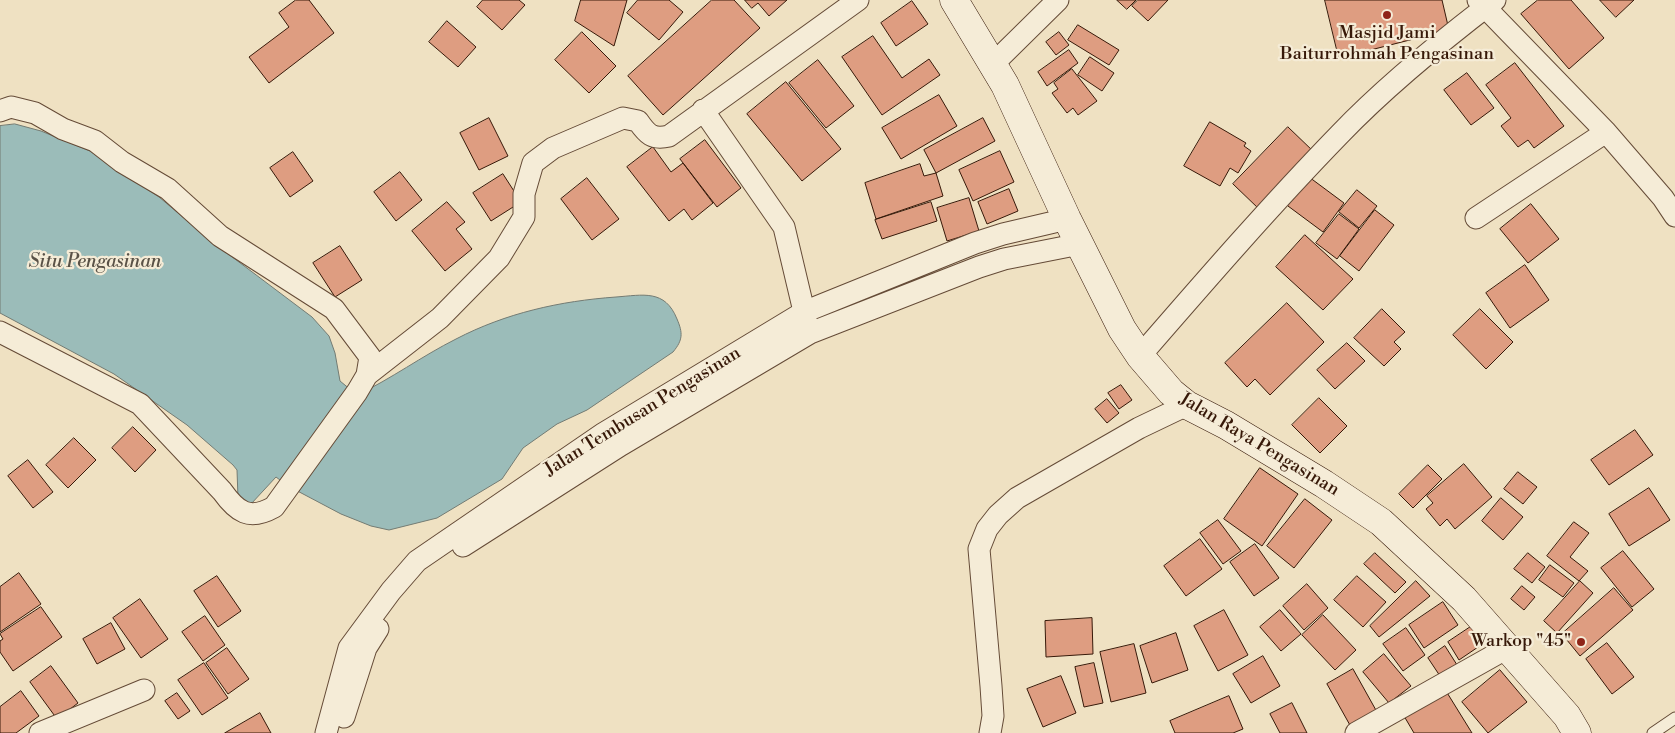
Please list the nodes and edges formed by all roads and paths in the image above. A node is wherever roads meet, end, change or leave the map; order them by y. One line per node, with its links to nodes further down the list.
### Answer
1 (858, 0): 6 (street)
2 (954, 0): 5 (main road, Jalan Raya Pengasinan)
3 (1058, 0): 5 (street)
4 (1486, 3): 8 (street); 16 (street)
5 (992, 64): 11 (main road, Jalan Raya Pengasinan)
6 (703, 110): 13 (street); 17 (street)
7 (0, 111): 17 (street)
8 (1606, 132): 9 (street); 10 (street)
9 (1675, 216)
10 (1476, 218)
11 (1067, 219): 12 (main road, Jalan Raya Pengasinan); 13 (street, Jalan Tembusan Pengasinan)
12 (1080, 244): 15 (street, Jalan Tembusan Pengasinan); 16 (main road, Jalan Raya Pengasinan)
13 (804, 312): 15 (street); 19 (street, Jalan Tembusan Pengasinan)
14 (0, 332): 17 (street)
15 (810, 333): 19 (street, Jalan Tembusan Pengasinan)
16 (1140, 356): 18 (main road, Jalan Raya Pengasinan)
17 (362, 384)
18 (1186, 405): 20 (main road, Jalan Raya Pengasinan); 26 (street)
19 (422, 566): 24 (street, Jalan Tembusan Pengasinan); 25 (street, Jalan Tembusan Pengasinan)
20 (1508, 647): 27 (street); 28 (main road, Jalan Raya Pengasinan)
21 (144, 690): 23 (street)
22 (1675, 718): 29 (lane)
23 (40, 733)
24 (326, 733)
25 (338, 733)
26 (990, 733)
27 (1356, 733)
28 (1577, 733)
29 (1653, 733)

